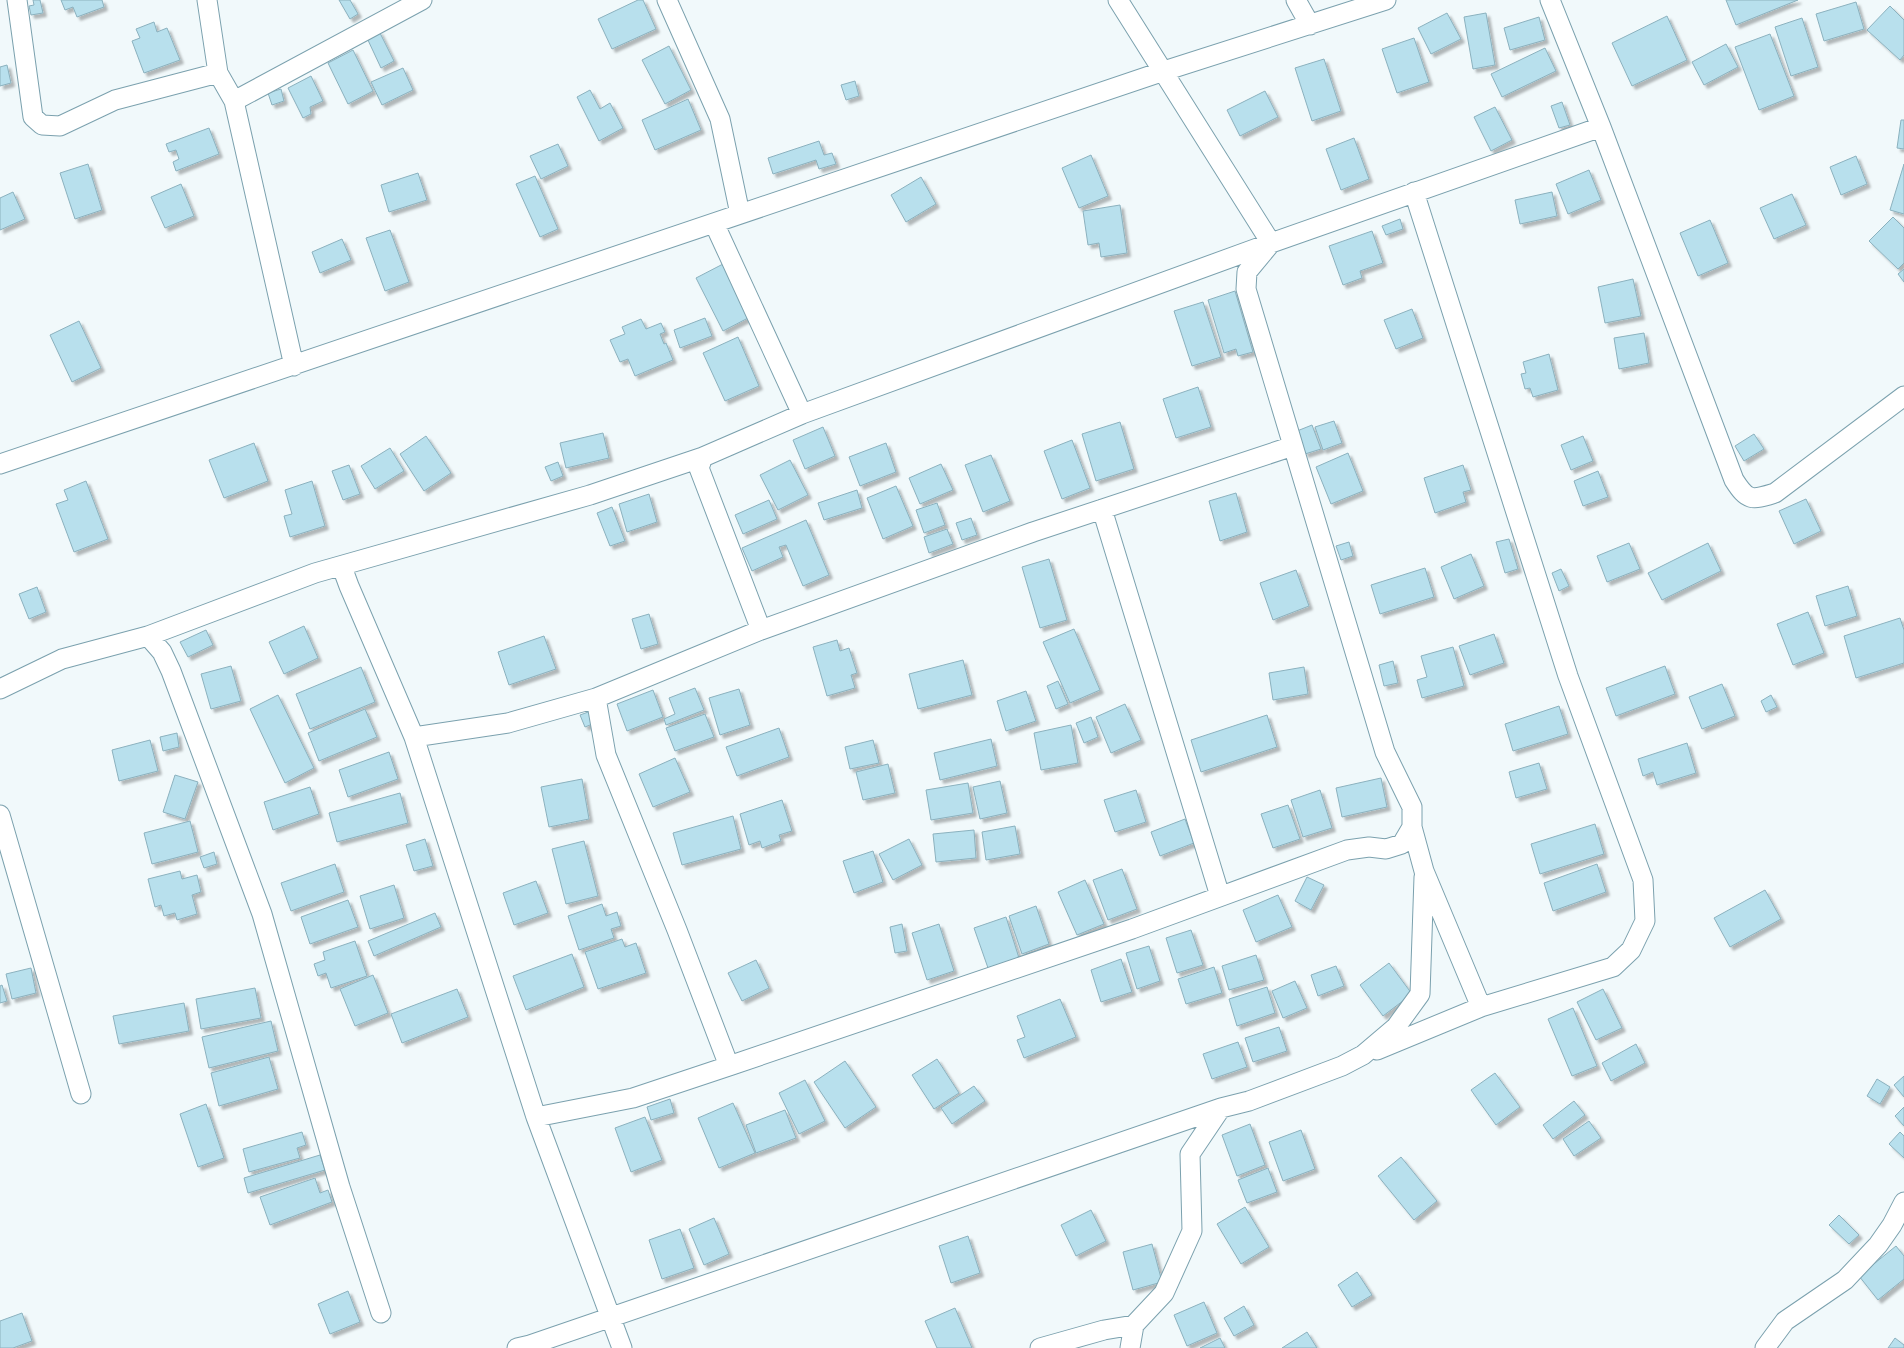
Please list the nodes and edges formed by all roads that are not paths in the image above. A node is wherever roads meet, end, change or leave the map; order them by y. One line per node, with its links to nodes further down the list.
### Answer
1 (17, 0): 11 (street)
2 (207, 0): 11 (street)
3 (422, 0): 12 (street)
4 (667, 0): 15 (street)
5 (1118, 0): 10 (street)
6 (1296, 0): 9 (street)
7 (1386, 0): 9 (street)
8 (1550, 0): 13 (street)
9 (1310, 25): 10 (street)
10 (1164, 71): 15 (street); 17 (street)
11 (218, 73): 12 (street)
12 (234, 101): 18 (street)
13 (1601, 127): 14 (street); 19 (street)
14 (1414, 192): 17 (street); 35 (street)
15 (740, 214): 16 (street)
16 (714, 223): 18 (street); 20 (street)
17 (1271, 243): 20 (street); 21 (street)
18 (294, 366): 23 (street)
19 (1904, 396)
20 (802, 414): 22 (street)
21 (1293, 446): 24 (street); 32 (street)
22 (703, 457): 25 (street); 26 (street)
23 (0, 464)
24 (1102, 509): 26 (street); 34 (street)
25 (342, 567): 27 (street); 30 (street)
26 (761, 630): 29 (street)
27 (148, 636): 28 (street); 43 (street)
28 (0, 689)
29 (596, 698): 30 (street); 37 (street)
30 (414, 737): 40 (street)
31 (0, 815): 38 (street)
32 (1412, 827): 33 (street); 34 (street)
33 (1424, 871): 35 (street); 36 (street)
34 (1220, 896): 37 (street)
35 (1481, 1007): 36 (street)
36 (1363, 1055): 39 (street)
37 (729, 1066): 40 (street)
38 (81, 1094)
39 (1221, 1108): 44 (street); 45 (street)
40 (536, 1117): 44 (street)
41 (1904, 1202): 42 (street)
42 (1898, 1230): 50 (street)
43 (381, 1313)
44 (610, 1318): 46 (street); 47 (street)
45 (1134, 1324): 48 (street); 49 (street)
46 (517, 1348)
47 (622, 1348)
48 (1040, 1348)
49 (1130, 1348)
50 (1765, 1348)

